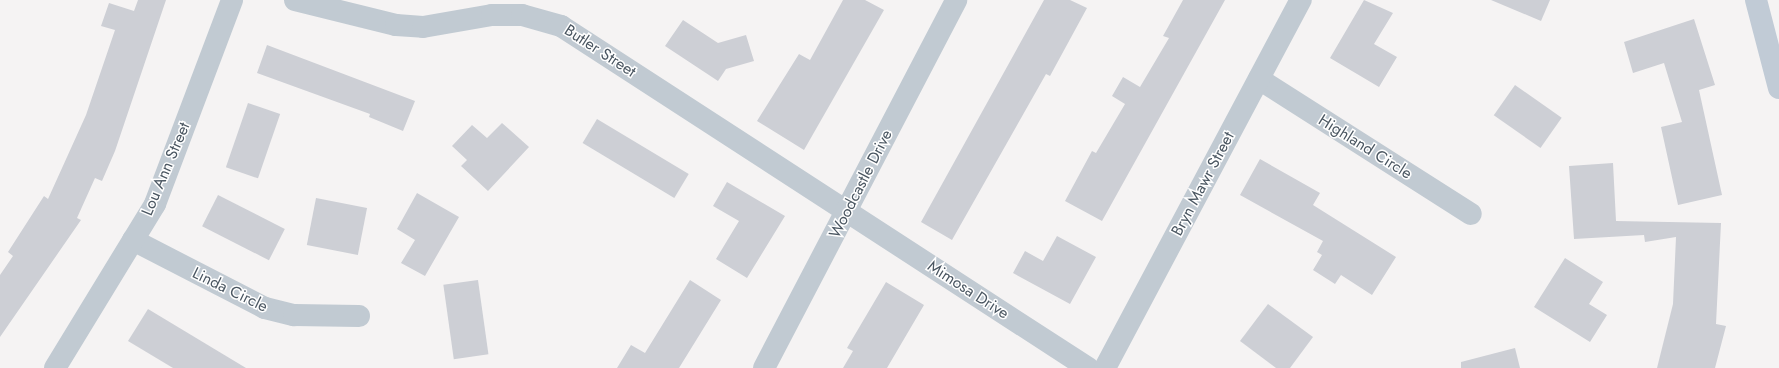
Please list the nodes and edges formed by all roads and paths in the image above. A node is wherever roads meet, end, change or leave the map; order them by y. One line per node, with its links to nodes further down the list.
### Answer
1 (232, 0): 10 (street, Lou Ann Street)
2 (295, 0): 8 (street, Butler Street)
3 (956, 0): 8 (street, Woodcastle Drive)
4 (1301, 0): 6 (street, Bryn Mawr Street)
5 (1756, 0): 7 (street)
6 (1259, 79): 9 (street, Highland Circle); 15 (street, Bryn Mawr Street)
7 (1779, 88)
8 (847, 212): 13 (street, Woodcastle Drive); 14 (street, Mimosa Drive)
9 (1471, 214)
10 (133, 240): 11 (street, Linda Circle); 12 (street, Lou Ann Street)
11 (359, 316)
12 (55, 368)
13 (764, 368)
14 (1088, 368)
15 (1105, 368)

